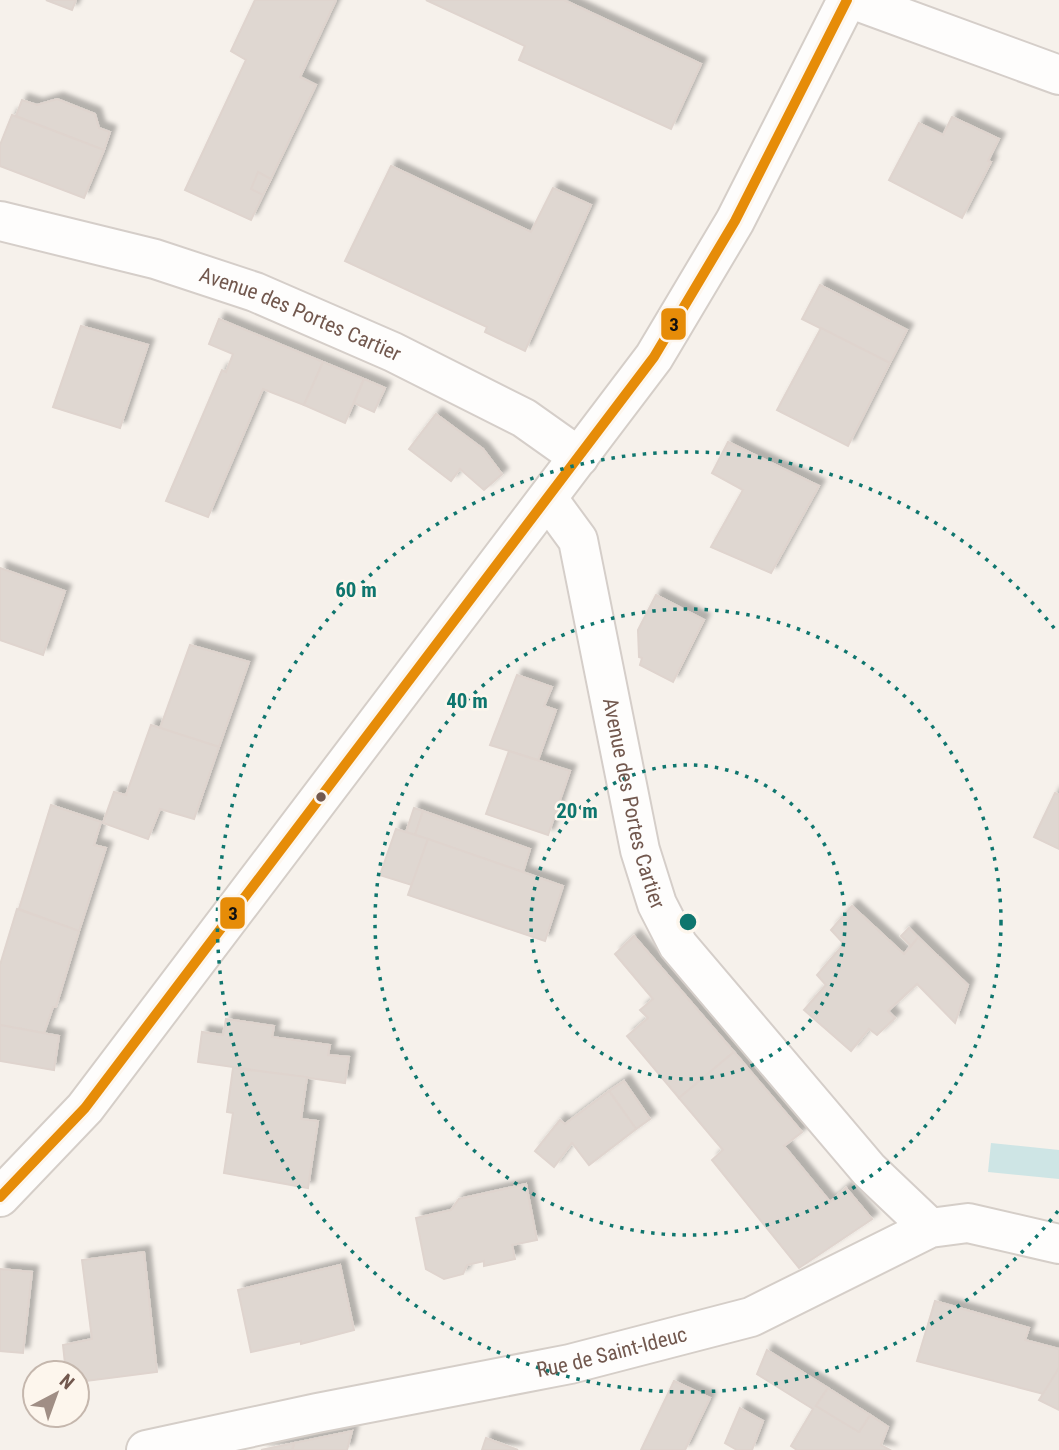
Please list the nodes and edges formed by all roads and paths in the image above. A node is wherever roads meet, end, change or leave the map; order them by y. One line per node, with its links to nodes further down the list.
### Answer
1 (847, 0): 5 (street)
2 (854, 0): 3 (street)
3 (1059, 75)
4 (0, 221): 5 (street, Avenue des Portes Cartier)
5 (579, 457): 6 (street)
6 (548, 499): 7 (street); 8 (street, Avenue des Portes Cartier)
7 (0, 1197)
8 (930, 1228): 9 (street, Rue de Saint-Ideuc); 10 (street, Rue de Saint-Ideuc)
9 (1059, 1244)
10 (146, 1450)

